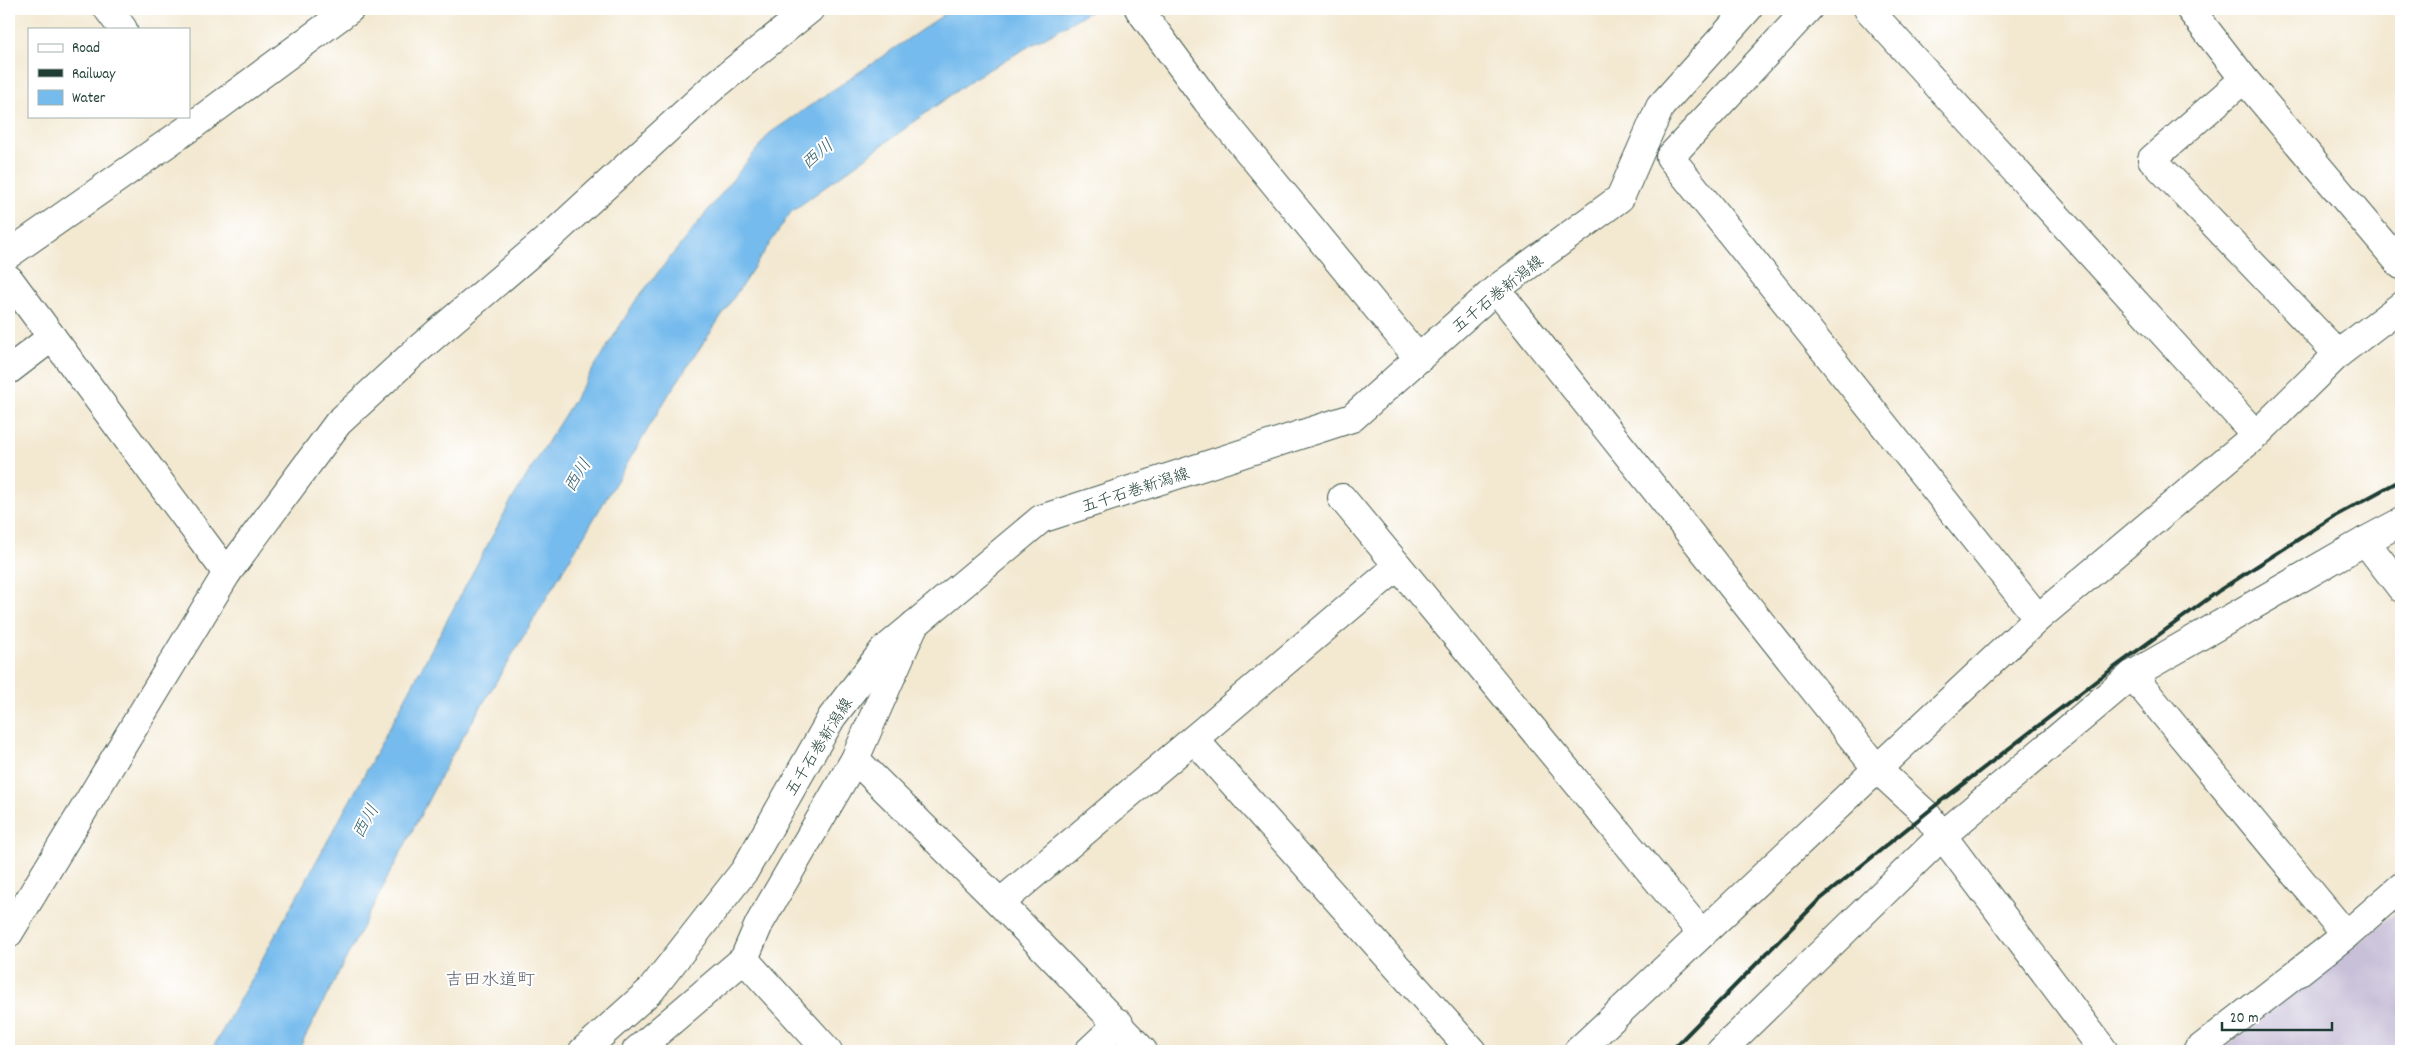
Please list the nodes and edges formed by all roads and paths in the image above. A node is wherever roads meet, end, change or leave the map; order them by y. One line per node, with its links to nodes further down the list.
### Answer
1 (108, 9): 9 (street)
2 (350, 9): 11 (street)
3 (810, 9): 26 (street)
4 (1139, 9): 19 (street)
5 (1748, 9): 15 (street, 五千石巻新潟線)
6 (1808, 9): 28 (street)
7 (1868, 9): 21 (street)
8 (2191, 9): 10 (street)
9 (122, 28)
10 (2244, 79): 13 (street); 18 (street)
11 (188, 121): 12 (street)
12 (9, 254)
13 (2401, 265)
14 (9, 280): 17 (street)
15 (1496, 289): 19 (street, 五千石巻新潟線); 33 (street)
16 (2401, 306): 18 (street)
17 (52, 337): 20 (street); 26 (street)
18 (2338, 354): 21 (street)
19 (1419, 359): 29 (street, 五千石巻新潟線)
20 (9, 370)
21 (2256, 435): 28 (street)
22 (1342, 498): 25 (street)
23 (2401, 522): 24 (street)
24 (2365, 541): 27 (street); 30 (street)
25 (1398, 566): 31 (street); 38 (street)
26 (228, 573): 37 (street)
27 (2401, 588)
28 (2038, 618): 33 (street)
29 (914, 625): 32 (street); 42 (street, 五千石巻新潟線)
30 (2132, 675): 34 (street); 39 (street)
31 (1194, 738): 36 (street); 47 (street)
32 (855, 759): 36 (street); 40 (street)
33 (1877, 768): 34 (street); 38 (street)
34 (1943, 835): 49 (street); 50 (street)
35 (2401, 887): 39 (street)
36 (1000, 903): 41 (street)
37 (9, 932)
38 (1702, 934): 48 (street)
39 (2346, 935): 51 (street)
40 (744, 959): 43 (street); 44 (street)
41 (1119, 1023): 45 (street); 46 (street)
42 (583, 1051)
43 (636, 1051)
44 (828, 1051)
45 (1089, 1051)
46 (1143, 1051)
47 (1472, 1051)
48 (1578, 1051)
49 (1721, 1051)
50 (2104, 1051)
51 (2197, 1051)

